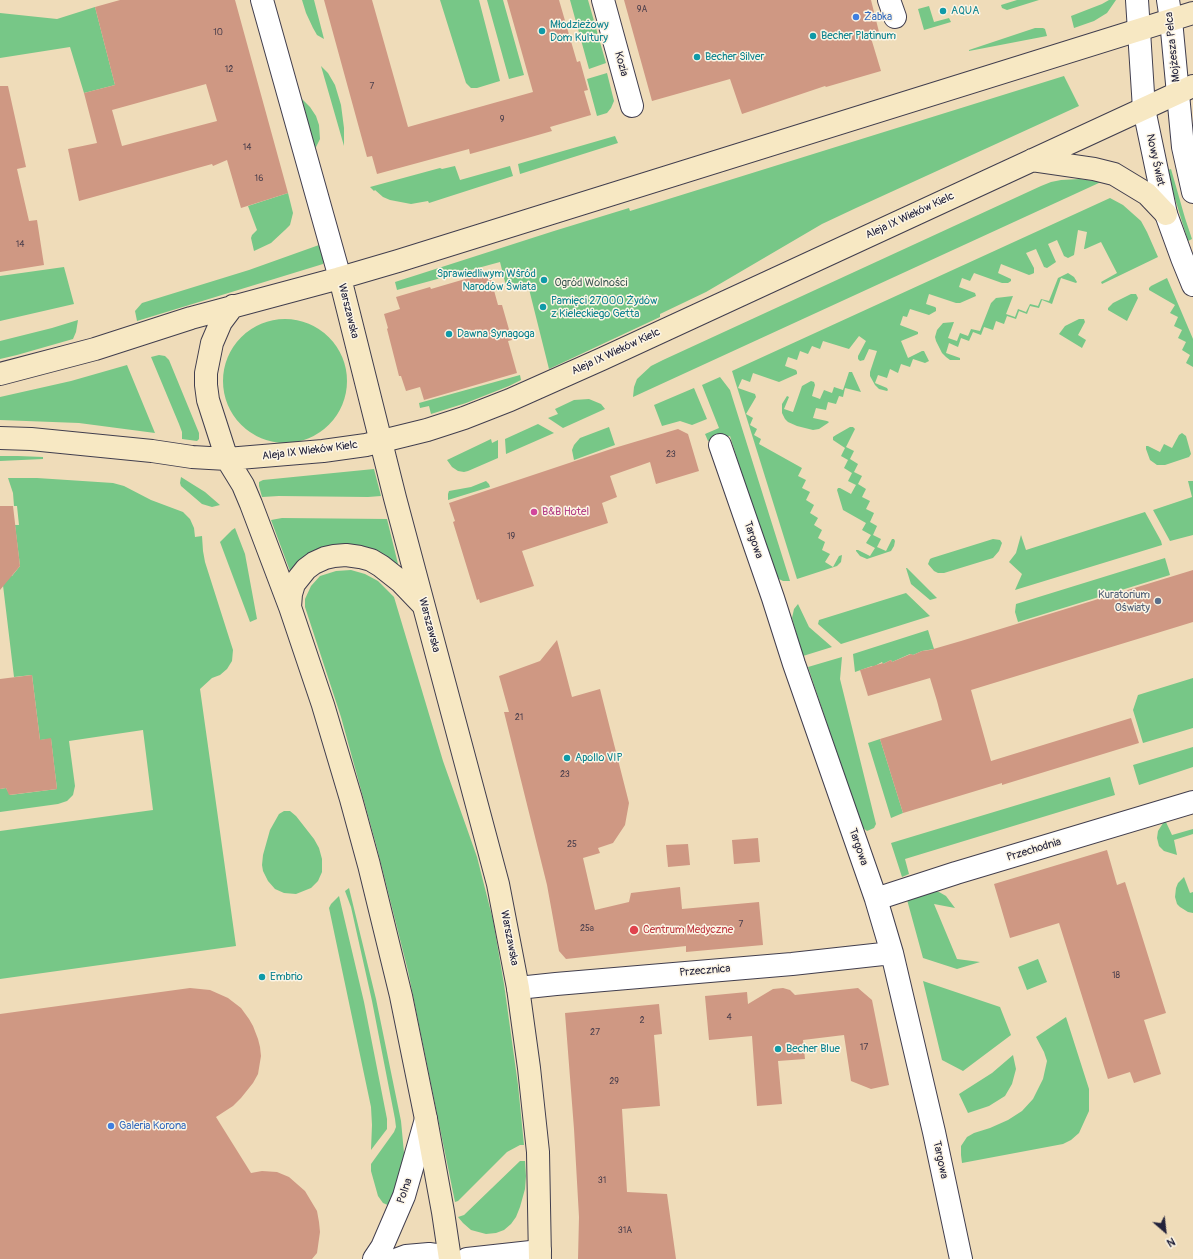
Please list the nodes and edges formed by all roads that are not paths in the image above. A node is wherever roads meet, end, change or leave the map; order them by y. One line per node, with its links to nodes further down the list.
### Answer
1 (262, 0): 13 (street, Warszawska)
2 (603, 0): 8 (street, Kozia)
3 (1137, 0): 6 (street)
4 (1170, 10): 5 (main road); 6 (main road); 7 (street, Mojżesza Pelca)
5 (1193, 13)
6 (1139, 30): 9 (street, Nowy Świat); 13 (main road)
7 (1186, 90): 9 (main road, Aleja IX Wieków Kielc); 11 (street)
8 (632, 106)
9 (1144, 109): 10 (main road, Aleja IX Wieków Kielc); 12 (street, Nowy Świat)
10 (1032, 160): 12 (main road); 18 (main road, Aleja IX Wieków Kielc)
11 (1193, 192)
12 (1166, 214): 14 (street, Nowy Świat)
13 (340, 278): 15 (main road); 18 (main road, Warszawska)
14 (1193, 285)
15 (233, 306): 16 (main road); 20 (main road)
16 (0, 374)
17 (0, 438): 20 (main road, Aleja IX Wieków Kielc)
18 (381, 442): 20 (main road, Aleja IX Wieków Kielc); 21 (main road, Warszawska)
19 (720, 445): 24 (street, Targowa)
20 (228, 459): 22 (main road)
21 (424, 606): 22 (main road); 26 (main road, Warszawska)
22 (290, 607): 27 (main road)
23 (1193, 802): 24 (street, Przechodnia)
24 (876, 899): 25 (street, Targowa)
25 (892, 953): 26 (street, Przecznica); 34 (street, Targowa)
26 (518, 988): 28 (main road, Warszawska)
27 (426, 1119): 29 (street, Polna); 32 (main road)
28 (540, 1255): 33 (street)
29 (374, 1259)
30 (398, 1259): 31 (street)
31 (446, 1259)
32 (450, 1259)
33 (467, 1259)
34 (961, 1259)

